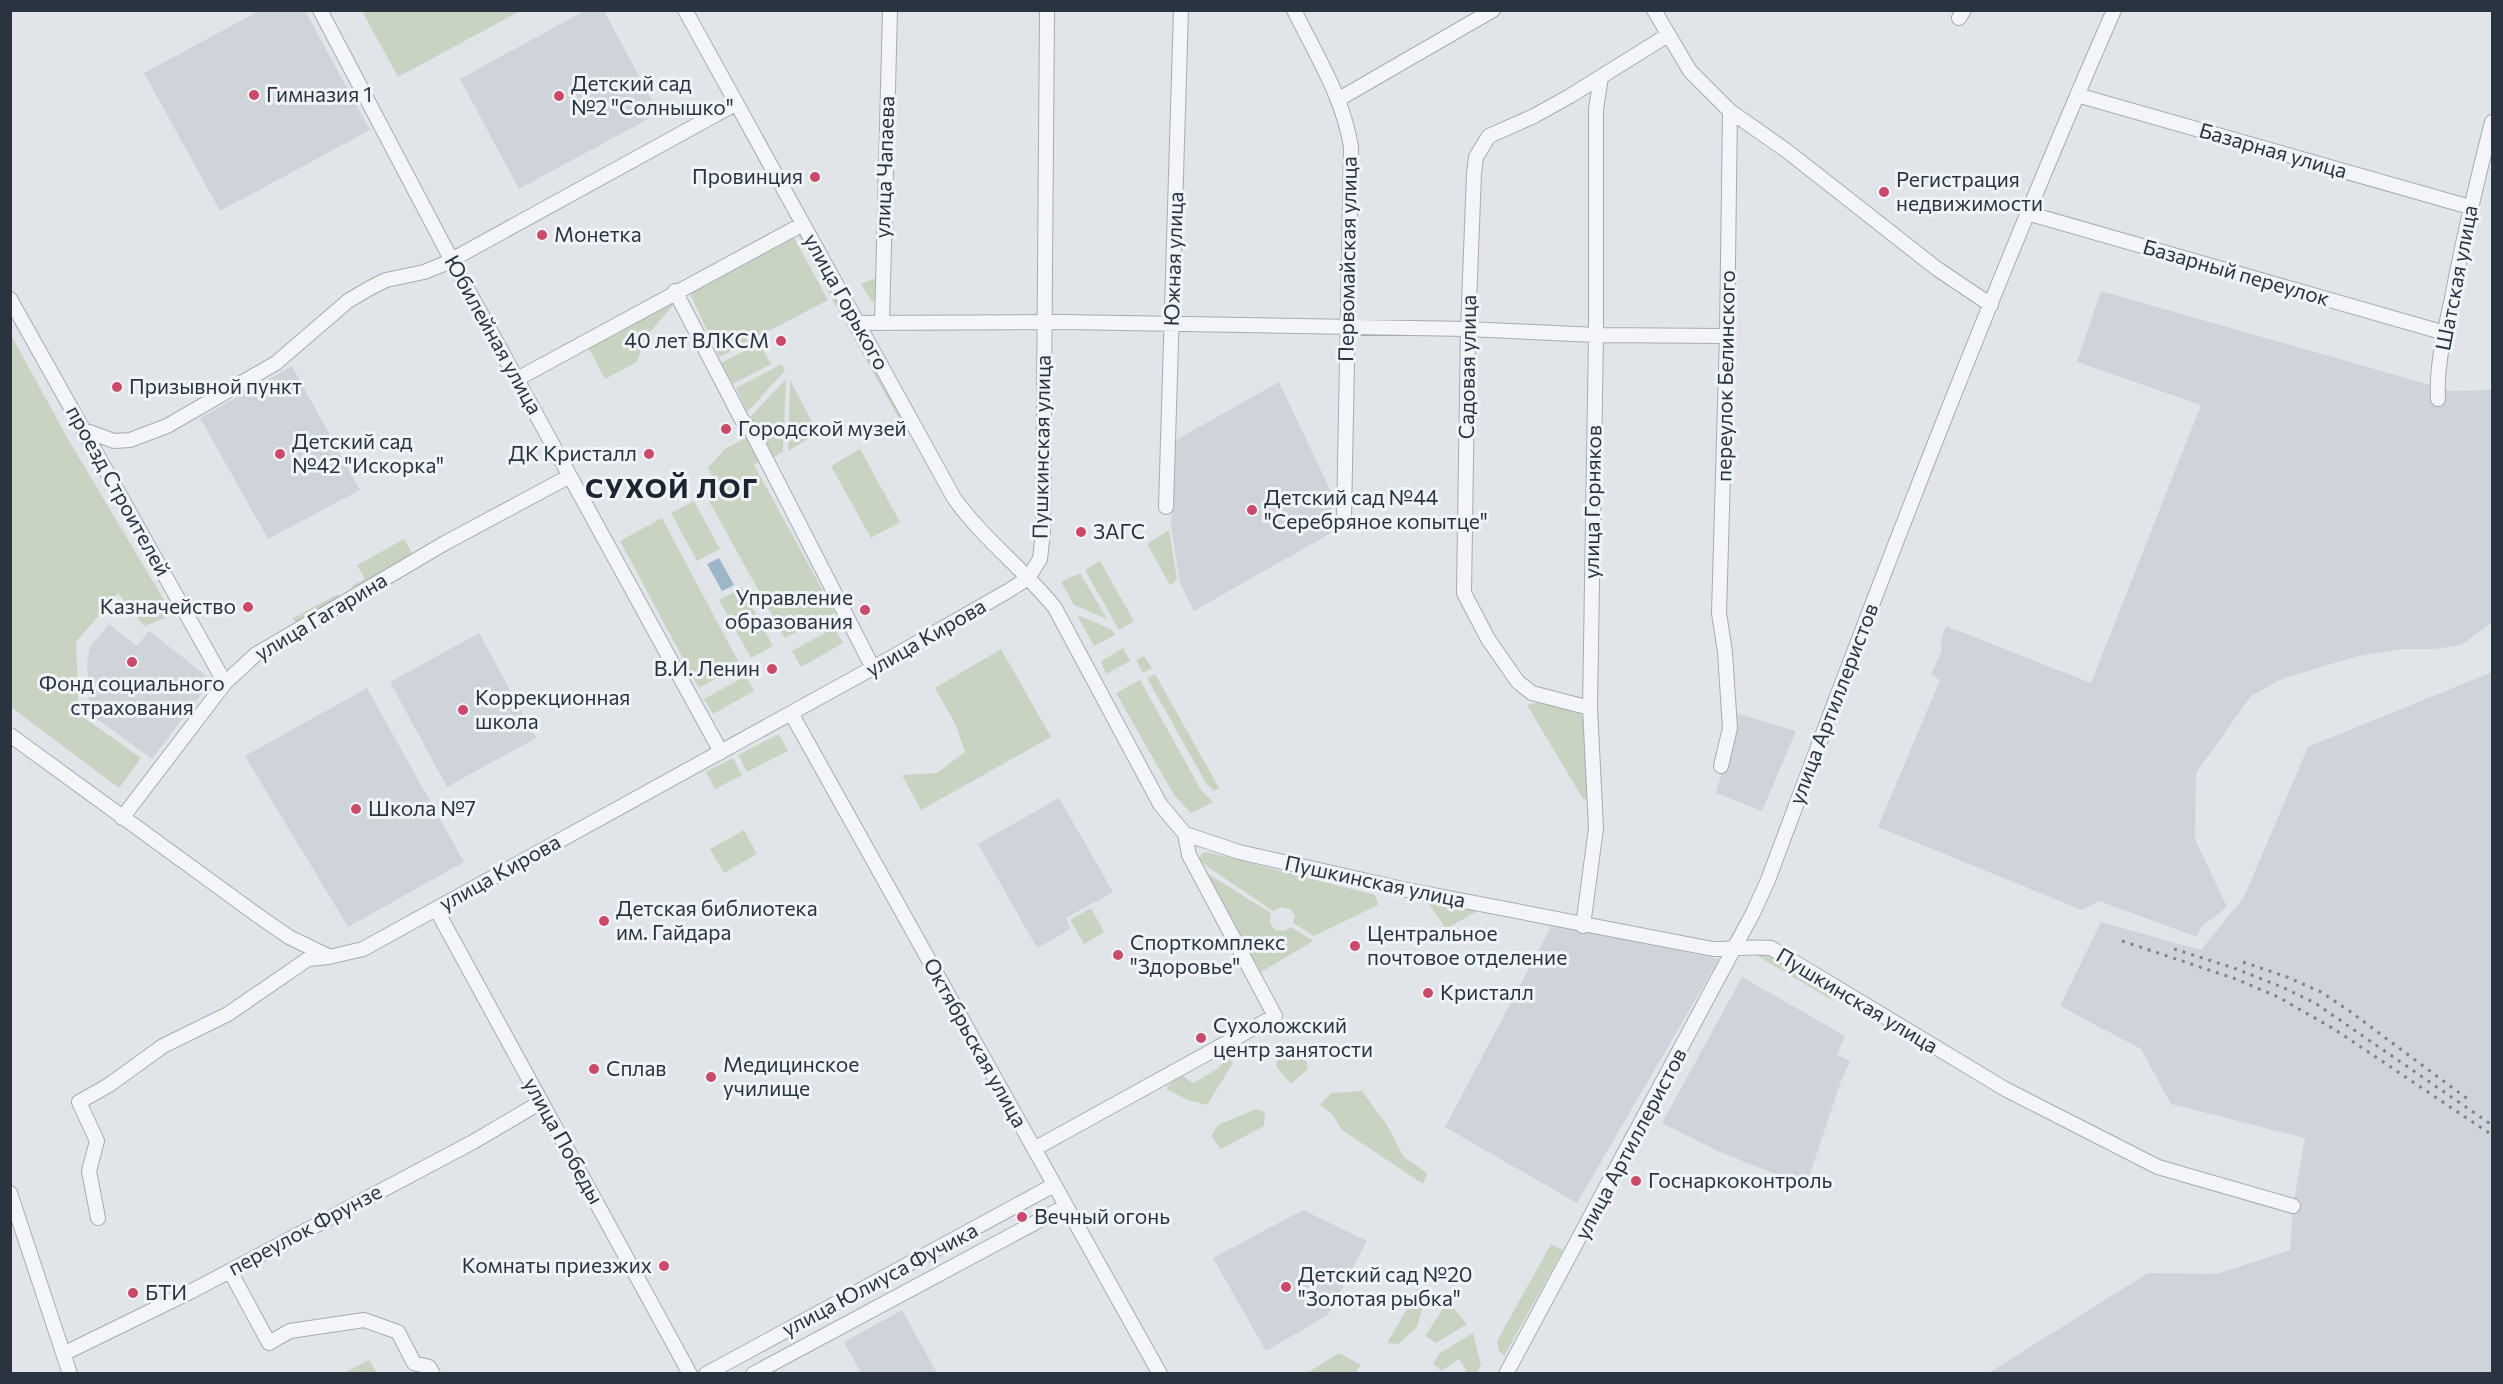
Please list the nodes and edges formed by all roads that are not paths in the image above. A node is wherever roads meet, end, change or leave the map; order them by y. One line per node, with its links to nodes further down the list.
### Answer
1 (320, 10): 20 (street, Юбилейная улица)
2 (684, 10): 14 (street, улица Горького)
3 (890, 10): 26 (street, улица Чапаева)
4 (1047, 10): 24 (street, Пушкинская улица)
5 (1181, 10): 27 (street, Южная улица)
6 (1294, 10): 13 (street, Первомайская улица)
7 (1493, 10): 13 (street)
8 (1654, 10): 10 (street)
9 (2114, 10): 12 (street, улица Артиллеристов)
10 (1668, 35): 11 (street); 15 (street)
11 (1601, 77): 29 (street, Садовая улица); 31 (street, улица Горняков)
12 (2077, 95): 17 (street, Базарная улица); 18 (street, улица Артиллеристов)
13 (1338, 99): 28 (street, Первомайская улица)
14 (735, 104): 19 (street, улица Горького); 20 (street)
15 (1730, 111): 23 (street); 32 (street, переулок Белинского)
16 (2493, 122): 17 (street, Шатская улица)
17 (2470, 207): 30 (street, Шатская улица)
18 (2027, 213): 23 (street, улица Артиллеристов); 30 (street, Базарный переулок)
19 (802, 224): 21 (street); 25 (street, улица Горького)
20 (451, 260): 33 (street, Юбилейная улица); 35 (street)
21 (675, 291): 33 (street); 40 (street)
22 (10, 299): 35 (street, проезд Строителей)
23 (1991, 305): 51 (street, улица Артиллеристов)
24 (1043, 321): 26 (street); 27 (street); 39 (street, Пушкинская улица)
25 (857, 323): 26 (street); 39 (street, улица Горького)
26 (882, 323)
27 (1172, 325): 28 (street); 37 (street, Южная улица)
28 (1347, 327): 29 (street); 38 (street, Первомайская улица)
29 (1468, 329): 31 (street); 42 (street, Садовая улица)
30 (2445, 333): 34 (street, Шатская улица)
31 (1596, 335): 32 (street); 42 (street, улица Горняков)
32 (1727, 336): 46 (street, переулок Белинского)
33 (517, 379): 36 (street, Юбилейная улица)
34 (2438, 399)
35 (84, 430): 41 (street, проезд Строителей)
36 (570, 476): 41 (street, улица Гагарина); 45 (street, Юбилейная улица)
37 (1166, 507)
38 (1344, 520)
39 (1028, 578): 40 (street, улица Кирова); 48 (street)
40 (873, 668): 43 (street, улица Кирова)
41 (225, 683): 47 (street, улица Гагарина)
42 (1590, 708): 50 (street, улица Горняков)
43 (791, 713): 45 (street, улица Кирова); 54 (street, Октябрьская улица)
44 (10, 735): 47 (street)
45 (721, 752): 49 (street, улица Кирова)
46 (1721, 766)
47 (122, 818): 52 (street)
48 (1185, 834): 50 (street, Пушкинская улица); 54 (street)
49 (435, 909): 52 (street, улица Кирова); 53 (street, улица Победы)
50 (1583, 926): 51 (street, Пушкинская улица)
51 (1735, 949): 58 (street, Пушкинская улица); 68 (street, улица Артиллеристов)
52 (329, 957): 59 (street, улица Кирова)
53 (541, 1102): 60 (street, переулок Фрунзе); 64 (street, улица Победы)
54 (1034, 1149): 55 (street, Октябрьская улица)
55 (1054, 1185): 57 (street, Октябрьская улица); 65 (street, улица Юлиуса Фучика)
56 (10, 1193): 61 (street)
57 (1066, 1206): 66 (street, улица Юлиуса Фучика); 67 (street, Октябрьская улица)
58 (2293, 1206)
59 (98, 1218)
60 (230, 1270): 61 (street, переулок Фрунзе); 63 (street)
61 (65, 1353): 62 (street)
62 (70, 1374)
63 (433, 1374)
64 (690, 1374)
65 (706, 1374)
66 (753, 1374)
67 (1160, 1374)
68 (1506, 1374)

